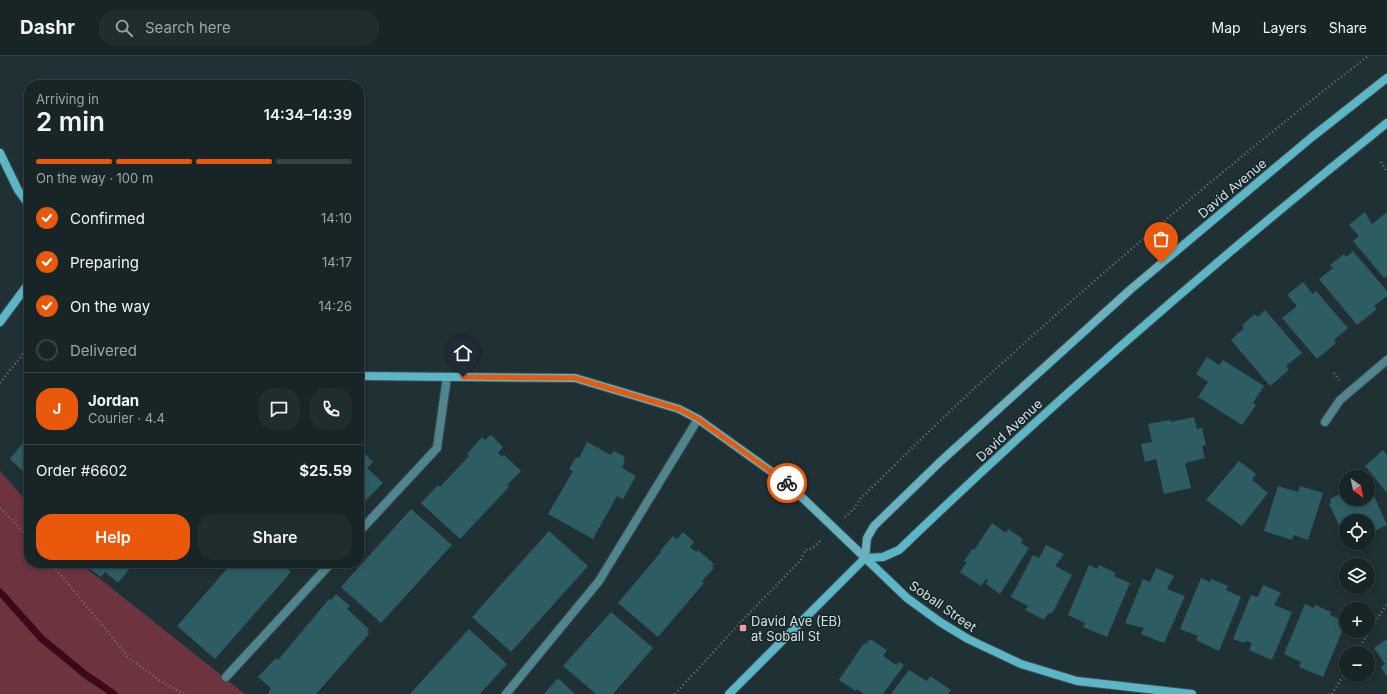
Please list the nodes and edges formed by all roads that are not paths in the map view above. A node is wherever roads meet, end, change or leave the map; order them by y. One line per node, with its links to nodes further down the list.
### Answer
1 (1387, 78): 13 (main road, David Avenue)
2 (1387, 123): 13 (main road, David Avenue)
3 (0, 153): 4 (main road)
4 (24, 198)
5 (24, 290): 6 (main road)
6 (0, 322)
7 (1387, 360): 11 (street)
8 (364, 376): 9 (main road, Soball Street)
9 (447, 377): 10 (main road, Soball Street); 12 (street)
10 (698, 419): 13 (main road, Soball Street); 16 (street)
11 (1324, 422)
12 (364, 527)
13 (865, 558): 17 (main road); 18 (main road, Soball Street)
14 (326, 568): 15 (street)
15 (226, 676)
16 (506, 694)
17 (729, 694)
18 (1192, 694)

